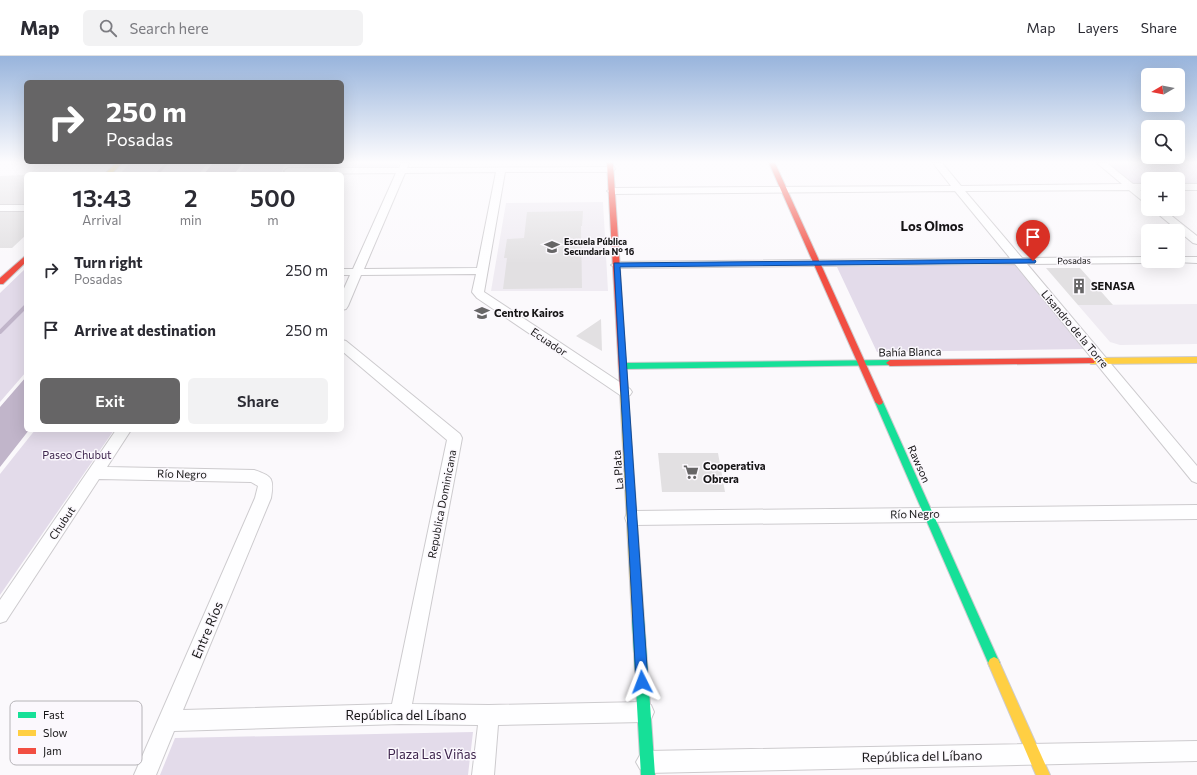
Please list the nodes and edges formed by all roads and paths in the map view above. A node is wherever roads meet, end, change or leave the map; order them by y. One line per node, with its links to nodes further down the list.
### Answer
1 (390, 197): 19 (street)
2 (496, 197): 17 (street, Ecuador)
3 (612, 197): 15 (street, La Plata)
4 (787, 197): 16 (street, Rawson)
5 (965, 197): 14 (street, Lisandro de la Torre)
6 (0, 208): 7 (street)
7 (24, 208)
8 (1166, 216): 9 (street)
9 (1197, 241)
10 (24, 260): 20 (street)
11 (1141, 260): 14 (street, Posadas)
12 (1185, 260): 13 (street)
13 (1197, 260)
14 (1018, 262): 16 (street, Posadas); 24 (street, Lisandro de la Torre)
15 (616, 264): 16 (street, Posadas); 26 (street, La Plata)
16 (816, 264): 25 (street, Rawson)
17 (483, 271): 19 (street); 27 (street, Ecuador)
18 (344, 272): 19 (street)
19 (356, 272): 21 (street)
20 (0, 282)
21 (344, 301)
22 (344, 346): 37 (street, Republica Dominicana)
23 (1197, 360): 24 (street, Bahía Blanca)
24 (1102, 362): 25 (street, Bahía Blanca); 30 (street, Lisandro de la Torre)
25 (861, 364): 26 (street, Bahía Blanca); 33 (street, Rawson)
26 (623, 366): 27 (street, La Plata)
27 (625, 392): 34 (street, La Plata)
28 (123, 432): 29 (street, Chubut)
29 (95, 473): 31 (street, Río Negro); 35 (street, Chubut)
30 (1197, 477)
31 (266, 483): 39 (street, Entre Ríos)
32 (1197, 512): 33 (street, Río Negro)
33 (929, 514): 34 (street, Río Negro); 41 (street, Rawson)
34 (633, 518): 36 (street, La Plata)
35 (0, 615)
36 (644, 712): 38 (street, República del Líbano); 42 (street, La Plata)
37 (400, 714): 38 (street, República del Líbano); 39 (street, República del Líbano)
38 (489, 715): 44 (street)
39 (168, 721): 43 (street, Entre Ríos)
40 (1197, 751): 41 (street, República del Líbano)
41 (1033, 753): 42 (street, República del Líbano); 45 (street, Rawson)
42 (648, 769)
43 (145, 775)
44 (483, 775)
45 (1043, 775)

